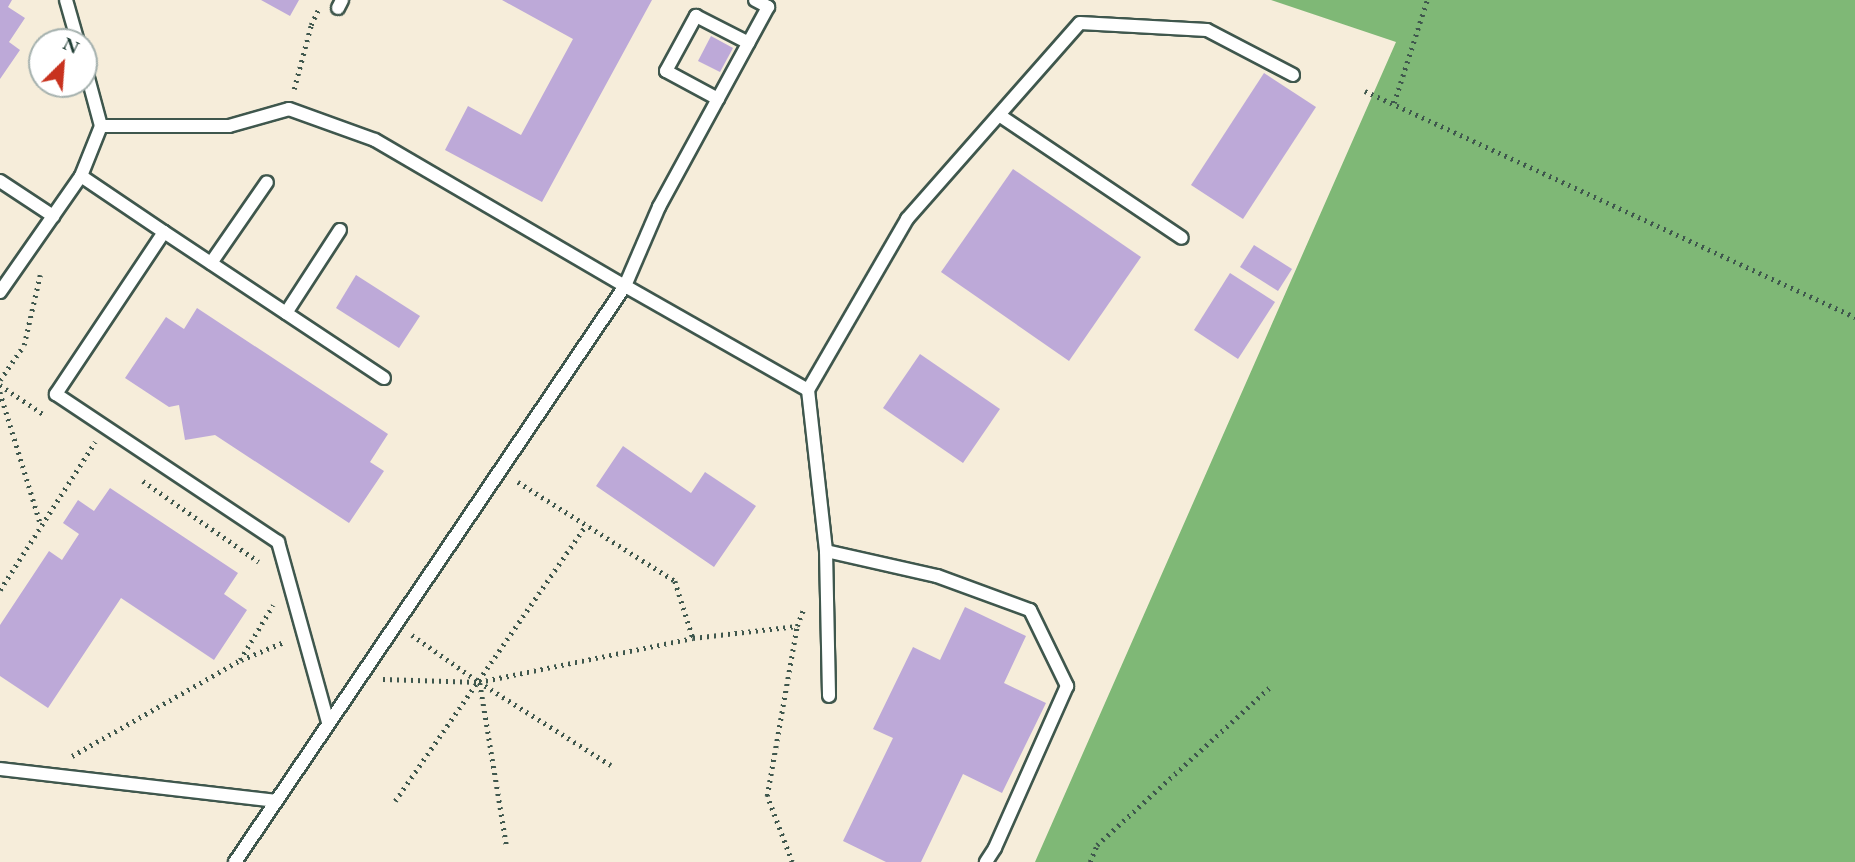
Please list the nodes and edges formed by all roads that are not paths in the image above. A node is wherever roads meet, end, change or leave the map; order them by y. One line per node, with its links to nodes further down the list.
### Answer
1 (66, 0): 3 (lane)
2 (755, 0): 4 (lane)
3 (74, 28)
4 (749, 43): 7 (lane); 7 (lane)
5 (1293, 75): 8 (lane)
6 (93, 98): 9 (lane)
7 (718, 100): 18 (lane)
8 (999, 115): 16 (lane); 22 (lane)
9 (101, 126): 10 (lane); 18 (lane)
10 (81, 176): 13 (lane); 15 (lane)
11 (0, 181): 13 (lane)
12 (267, 183): 17 (lane)
13 (53, 216): 19 (lane)
14 (340, 230): 20 (lane)
15 (164, 232): 17 (lane); 25 (lane)
16 (1182, 238)
17 (211, 263): 20 (lane)
18 (625, 286): 22 (lane); 25 (lane)
19 (0, 292)
20 (286, 313): 21 (lane)
21 (384, 378)
22 (808, 390): 23 (lane)
23 (827, 551): 24 (lane); 29 (lane)
24 (829, 696)
25 (328, 722): 27 (lane)
26 (0, 769): 27 (lane)
27 (275, 801): 28 (lane)
28 (235, 862)
29 (986, 862)

